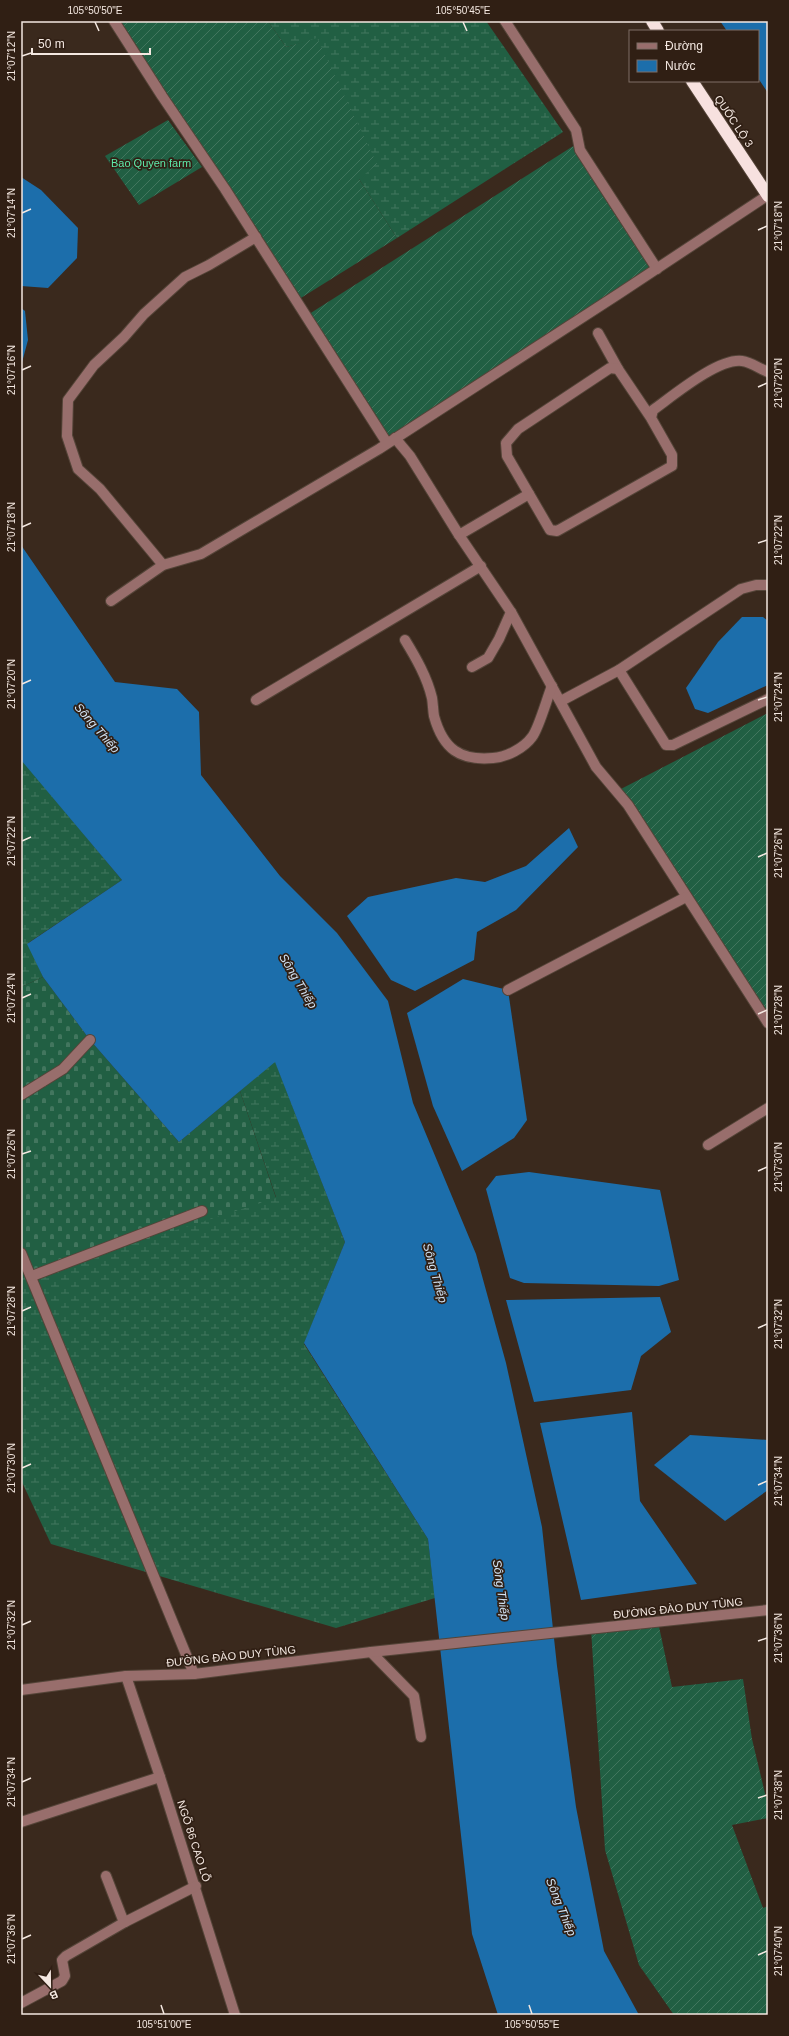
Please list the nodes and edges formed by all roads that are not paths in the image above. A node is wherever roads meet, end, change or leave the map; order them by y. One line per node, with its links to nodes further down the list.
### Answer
1 (114, 21): 7 (street)
2 (505, 21): 8 (street)
3 (652, 21): 4 (highway)
4 (657, 30)
5 (693, 82): 6 (highway, QUỐC LỘ 3)
6 (768, 196): 8 (street)
7 (256, 237): 13 (street); 16 (street)
8 (657, 269): 13 (street)
9 (598, 333): 10 (street)
10 (618, 369): 12 (street); 14 (street)
11 (768, 372): 12 (street)
12 (651, 418): 14 (street)
13 (391, 440): 15 (street); 16 (street)
14 (529, 494): 15 (street)
15 (459, 535): 17 (street)
16 (163, 565): 19 (street)
17 (481, 566): 20 (street); 26 (street)
18 (768, 585): 23 (street)
19 (111, 601)
20 (511, 612): 22 (street); 24 (street)
21 (405, 640): 24 (street)
22 (472, 667)
23 (619, 670): 25 (street); 27 (street)
24 (552, 686): 27 (street)
25 (768, 699)
26 (256, 700)
27 (560, 701): 28 (street)
28 (686, 897): 29 (street); 30 (street)
29 (508, 990)
30 (768, 1023)
31 (90, 1040): 32 (street)
32 (21, 1096)
33 (768, 1108): 34 (street)
34 (708, 1145)
35 (202, 1211): 37 (street)
36 (21, 1253): 37 (street)
37 (32, 1276): 40 (street)
38 (768, 1610): 39 (street, ĐƯỜNG ĐÀO DUY TÙNG)
39 (371, 1652): 40 (street, ĐƯỜNG ĐÀO DUY TÙNG); 43 (street)
40 (194, 1674): 41 (street, ĐƯỜNG ĐÀO DUY TÙNG)
41 (126, 1676): 42 (street, ĐƯỜNG ĐÀO DUY TÙNG); 44 (street, NGÕ 86 CAO LỖ)
42 (21, 1690)
43 (421, 1737)
44 (160, 1777): 45 (street); 47 (street, NGÕ 86 CAO LỖ)
45 (22, 1820)
46 (106, 1876): 48 (street)
47 (196, 1886): 48 (street); 50 (street, NGÕ 86 CAO LỖ)
48 (125, 1922): 49 (street)
49 (21, 2003)
50 (235, 2015)

